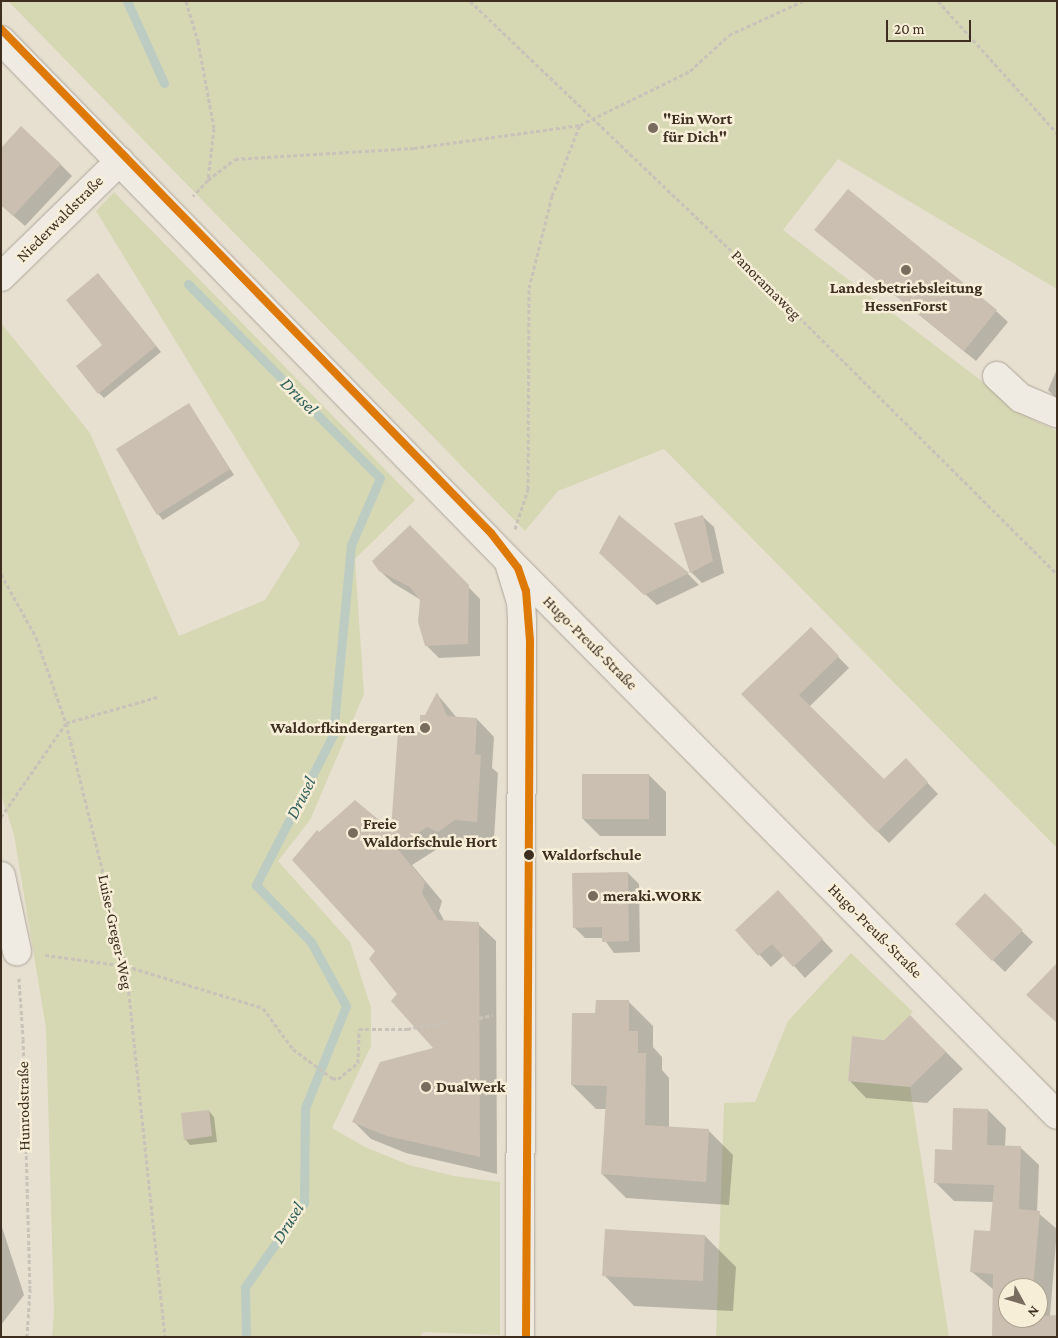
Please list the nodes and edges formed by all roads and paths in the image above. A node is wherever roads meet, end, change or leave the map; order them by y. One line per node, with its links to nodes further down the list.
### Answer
1 (186, 1): 10 (path)
2 (470, 1): 6 (path, Panoramaweg)
3 (803, 1): 6 (path)
4 (938, 1): 8 (path)
5 (1, 40): 9 (street, Hugo-Preuß-Straße)
6 (595, 117): 7 (path); 17 (path, Panoramaweg)
7 (580, 125): 10 (path); 15 (path)
8 (1057, 133)
9 (120, 161): 11 (street, Hugo-Preuß-Straße); 12 (street, Niederwaldstraße)
10 (208, 180): 11 (path)
11 (173, 216): 15 (street, Hugo-Preuß-Straße)
12 (1, 278)
13 (997, 376): 14 (street)
14 (1057, 413)
15 (506, 558): 25 (street, Hugo-Preuß-Straße); 28 (street)
16 (1, 574): 19 (path, Luise-Greger-Weg)
17 (1057, 574)
18 (157, 697): 19 (path)
19 (66, 722): 20 (path); 23 (path, Luise-Greger-Weg)
20 (1, 817)
21 (1, 876): 22 (street)
22 (16, 950): 23 (path); 26 (path, Hunrodstraße)
23 (126, 966): 24 (path); 27 (path, Luise-Greger-Weg)
24 (453, 1021)
25 (1057, 1115)
26 (27, 1337)
27 (165, 1337)
28 (520, 1337)

